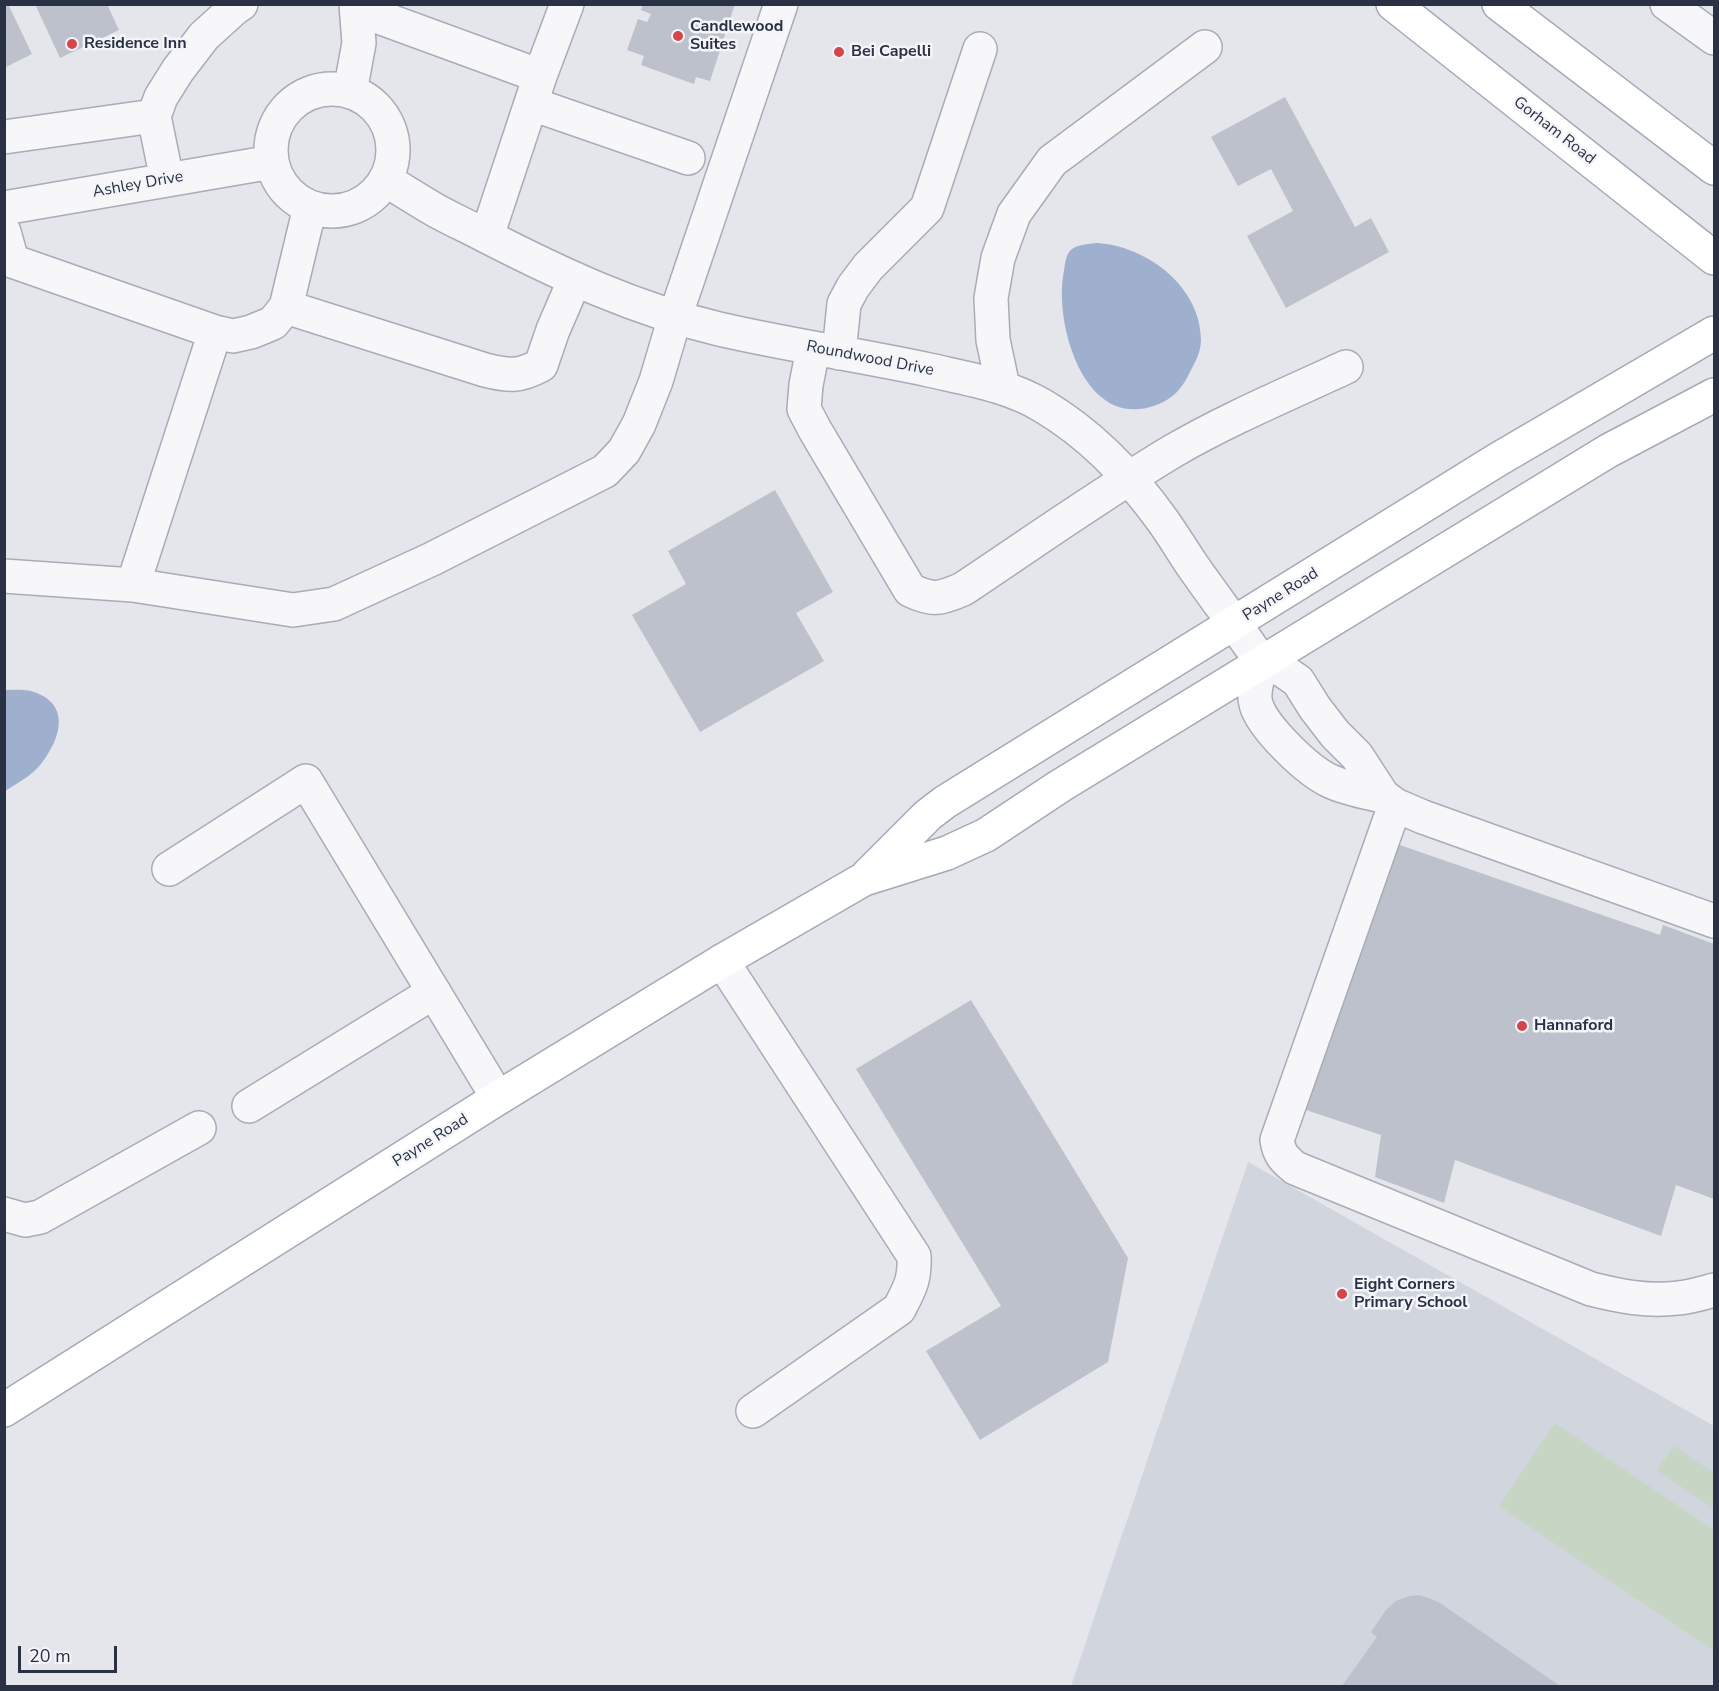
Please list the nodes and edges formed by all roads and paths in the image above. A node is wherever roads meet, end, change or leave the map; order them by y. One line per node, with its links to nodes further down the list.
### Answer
1 (241, 4): 13 (street)
2 (567, 4): 11 (street)
3 (781, 4): 27 (street)
4 (1393, 4): 24 (main road, Gorham Road)
5 (1499, 4): 17 (main road)
6 (1668, 4): 8 (street)
7 (356, 7): 11 (street); 12 (street)
8 (1714, 38)
9 (1205, 46): 32 (street)
10 (980, 49): 30 (street)
11 (536, 90): 15 (street); 23 (street)
12 (350, 92): 16 (street); 19 (street)
13 (154, 116): 14 (street); 18 (street)
14 (4, 137)
15 (688, 158)
16 (272, 162): 18 (street, Ashley Drive); 20 (street)
17 (1714, 168)
18 (167, 180): 21 (street, Ashley Drive)
19 (386, 180): 20 (street); 23 (street, Roundwood Drive)
20 (310, 207): 26 (street)
21 (4, 208)
22 (4, 232): 28 (street)
23 (487, 236): 25 (street, Roundwood Drive)
24 (1714, 258)
25 (575, 279): 26 (street); 27 (street, Roundwood Drive)
26 (286, 307): 28 (street)
27 (675, 318): 30 (street, Roundwood Drive); 36 (street)
28 (215, 332): 36 (street)
29 (1714, 333): 37 (main road, Payne Road)
30 (826, 351): 32 (street, Roundwood Drive); 34 (street)
31 (1346, 367): 34 (street)
32 (1003, 387): 34 (street, Roundwood Drive)
33 (1714, 395): 38 (main road, Payne Road)
34 (1130, 478): 37 (street, Roundwood Drive)
35 (4, 576): 36 (street)
36 (133, 585)
37 (1235, 623): 38 (street, Roundwood Drive); 41 (main road, Payne Road)
38 (1262, 663): 39 (street); 39 (street); 41 (main road, Payne Road)
39 (1389, 800): 42 (street); 49 (street)
40 (169, 869): 44 (street)
41 (864, 879): 43 (main road, Payne Road)
42 (1714, 921)
43 (722, 961): 45 (main road, Payne Road); 51 (street)
44 (434, 992): 45 (street); 46 (street)
45 (498, 1098): 50 (main road, Payne Road)
46 (249, 1106)
47 (199, 1128): 48 (street)
48 (4, 1214)
49 (1714, 1290)
50 (4, 1410)
51 (753, 1411)

